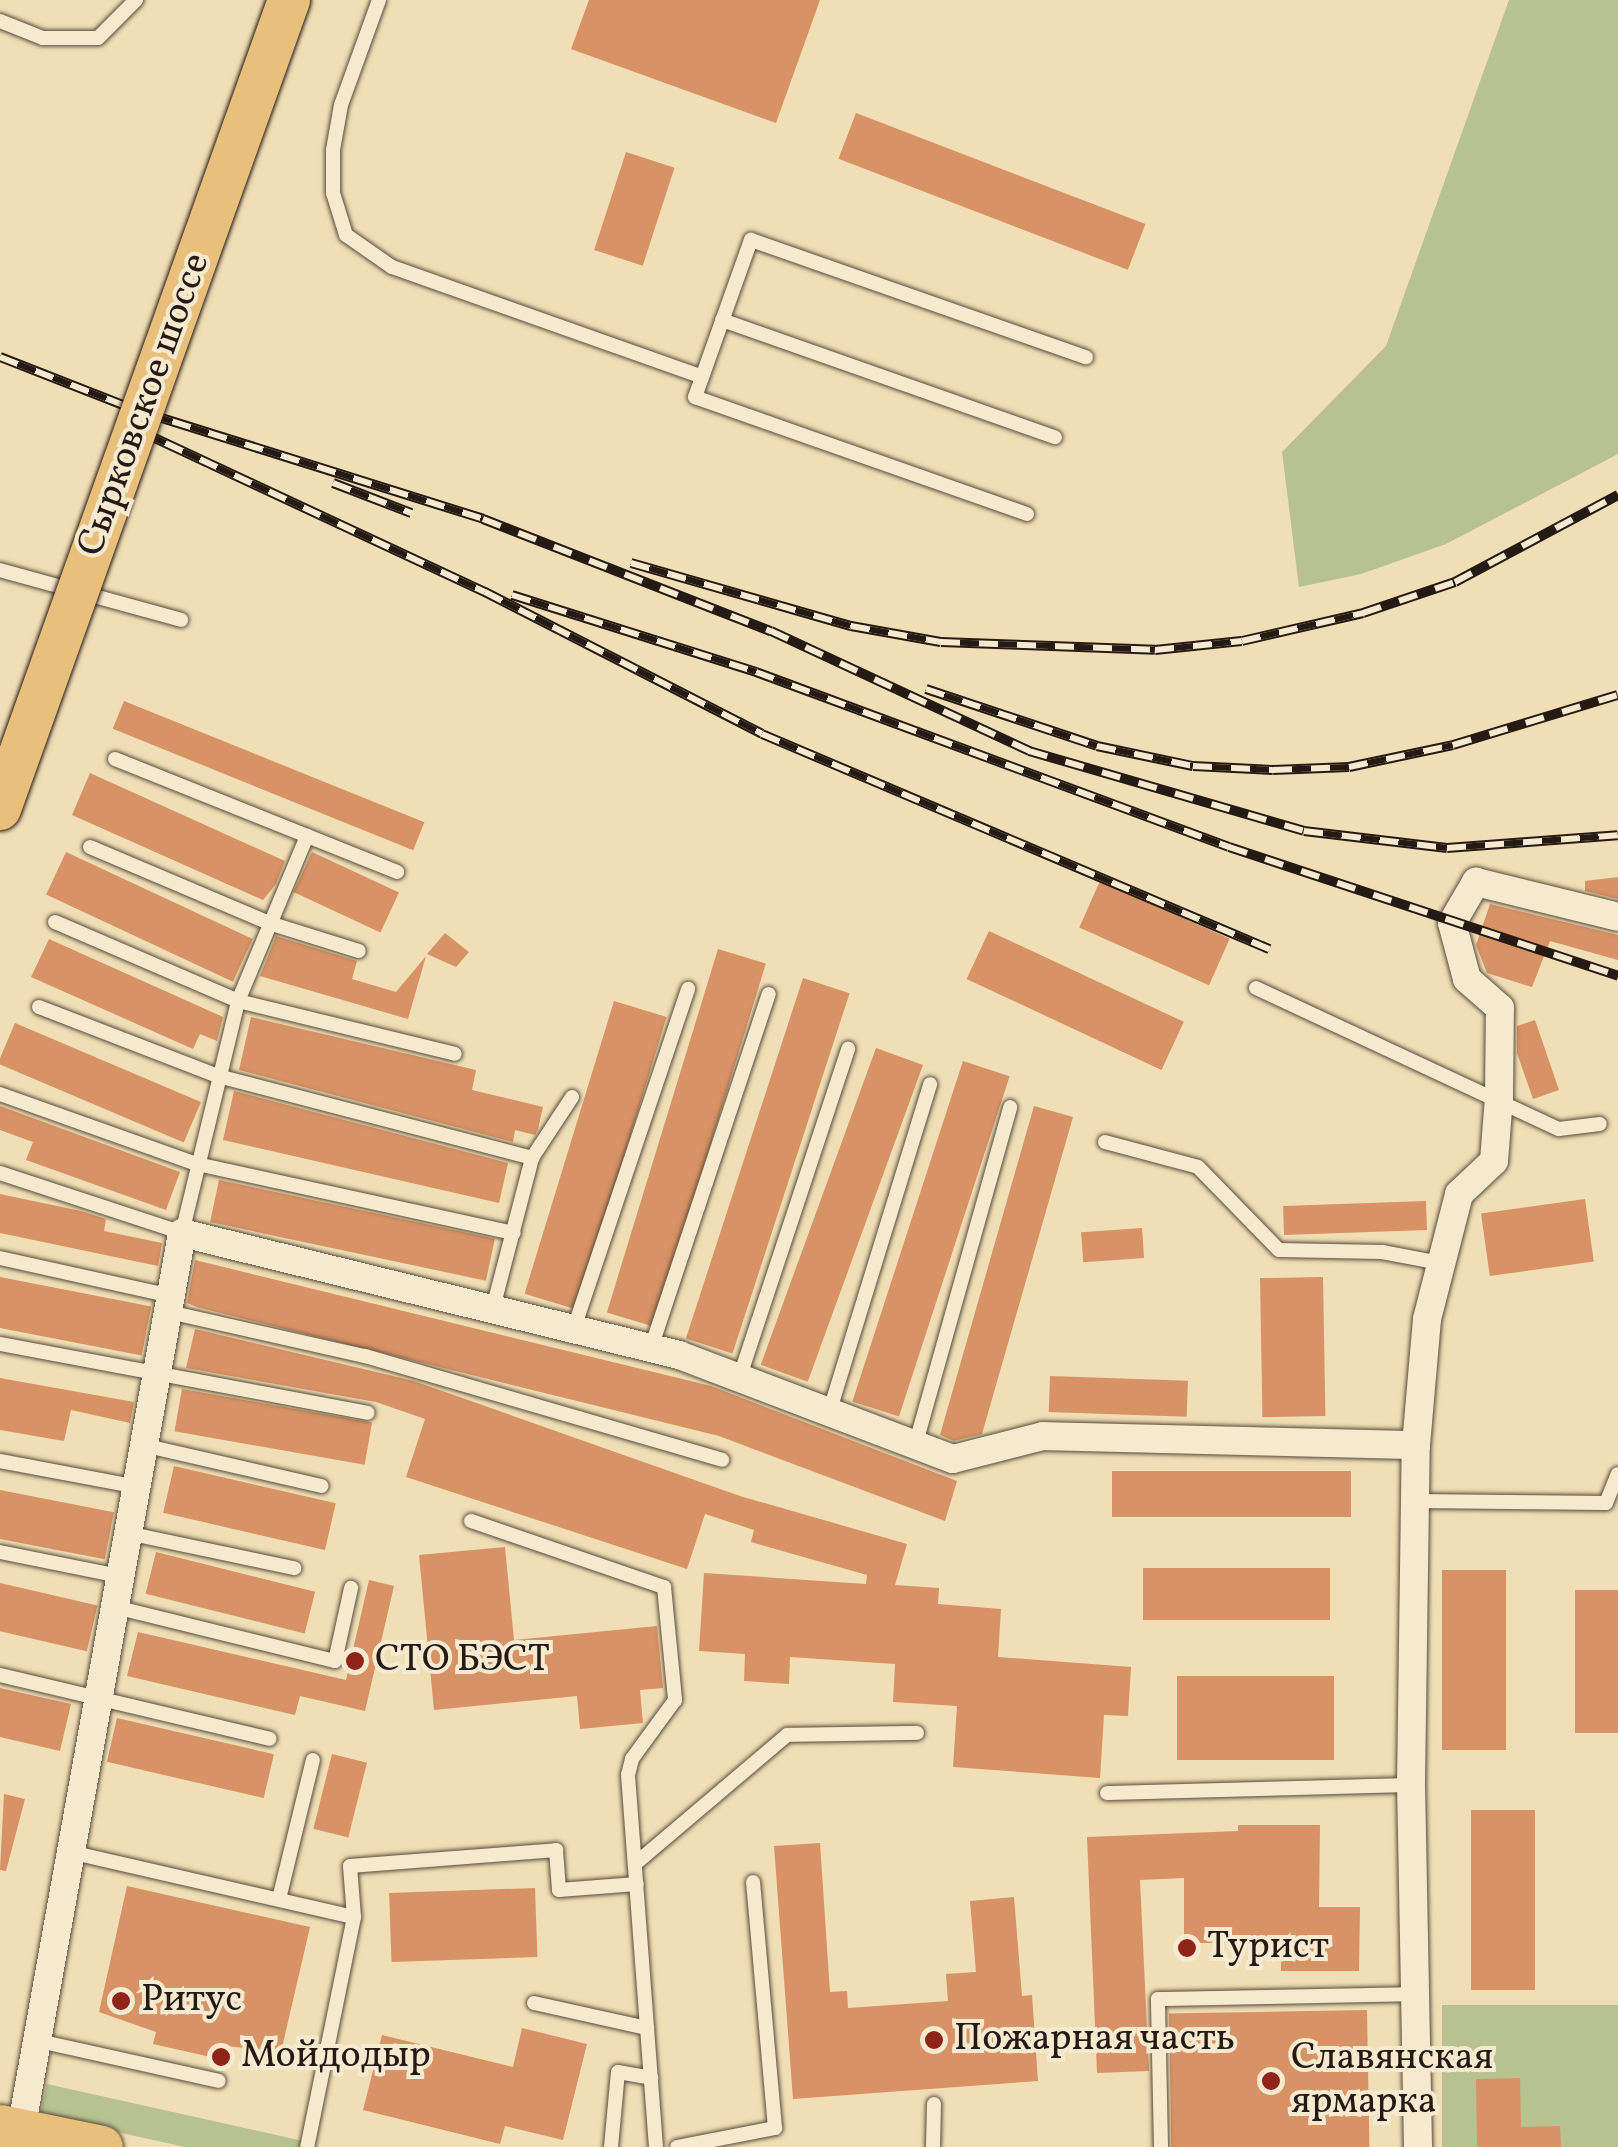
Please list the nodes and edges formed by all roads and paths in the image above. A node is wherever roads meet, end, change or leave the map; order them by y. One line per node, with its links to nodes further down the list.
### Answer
1 (136, 0): 4 (lane)
2 (290, 0): 13 (main road, Сырковское шоссе, bridge)
3 (379, 0): 7 (lane)
4 (0, 22)
5 (722, 320): 6 (lane); 7 (lane); 8 (lane)
6 (1086, 357)
7 (702, 377): 9 (lane)
8 (1055, 437)
9 (1027, 514)
10 (0, 570): 11 (lane)
11 (181, 620)
12 (115, 758): 14 (lane)
13 (0, 810)
14 (308, 836): 16 (lane); 19 (lane)
15 (90, 847): 19 (lane)
16 (397, 872)
17 (1618, 916): 32 (street)
18 (55, 922): 24 (lane)
19 (269, 923): 20 (lane); 24 (lane)
20 (360, 951)
21 (1256, 988): 32 (lane)
22 (688, 989): 45 (lane)
23 (769, 994): 47 (lane)
24 (238, 1002): 27 (lane); 28 (lane)
25 (40, 1007): 28 (lane)
26 (848, 1049): 49 (lane)
27 (455, 1054)
28 (218, 1076): 36 (lane); 37 (lane)
29 (930, 1084): 51 (lane)
30 (0, 1094): 37 (lane)
31 (572, 1097): 36 (lane)
32 (1500, 1097): 34 (lane); 42 (street)
33 (1010, 1107): 54 (lane)
34 (1600, 1124)
35 (1105, 1142): 42 (lane)
36 (532, 1158): 40 (lane)
37 (196, 1164): 39 (lane); 40 (lane)
38 (0, 1174): 39 (lane)
39 (182, 1233): 43 (street); 44 (street)
40 (514, 1233): 44 (lane)
41 (0, 1258): 43 (lane)
42 (1441, 1263): 52 (street)
43 (170, 1304): 48 (street); 55 (lane)
44 (493, 1308): 45 (street)
45 (574, 1328): 47 (street)
46 (0, 1344): 48 (lane)
47 (650, 1348): 49 (street)
48 (160, 1371): 50 (lane); 53 (street)
49 (739, 1379): 51 (street)
50 (368, 1412)
51 (829, 1414): 54 (street)
52 (1416, 1445): 54 (street); 60 (street)
53 (147, 1446): 58 (lane); 59 (street)
54 (915, 1446)
55 (722, 1460)
56 (0, 1462): 59 (lane)
57 (1618, 1474): 60 (lane)
58 (321, 1486)
59 (139, 1487): 62 (street)
60 (1414, 1502): 73 (street)
61 (471, 1521): 76 (lane)
62 (132, 1534): 64 (lane); 65 (street)
63 (0, 1552): 65 (lane)
64 (294, 1568)
65 (124, 1577): 67 (street)
66 (352, 1588): 67 (lane)
67 (119, 1608): 69 (street)
68 (0, 1674): 69 (lane)
69 (100, 1698): 71 (lane); 75 (street)
70 (917, 1733): 76 (lane)
71 (270, 1738)
72 (313, 1760): 79 (lane)
73 (1411, 1785): 74 (lane); 81 (street)
74 (1107, 1793)
75 (74, 1854): 79 (lane); 84 (street)
76 (636, 1864): 78 (lane)
77 (753, 1882): 93 (lane)
78 (637, 1884): 80 (lane); 83 (lane)
79 (279, 1899): 80 (lane)
80 (354, 1917): 90 (lane)
81 (1415, 1994): 95 (lane); 96 (street)
82 (534, 2003): 83 (lane)
83 (647, 2028): 85 (lane)
84 (39, 2041): 86 (lane); 88 (street)
85 (651, 2078): 91 (lane); 92 (lane)
86 (219, 2080)
87 (934, 2104): 94 (lane)
88 (10, 2128): 89 (main road)
89 (102, 2147)
90 (307, 2147)
91 (611, 2147)
92 (656, 2147)
93 (677, 2147)
94 (933, 2147)
95 (1161, 2147)
96 (1418, 2147)

